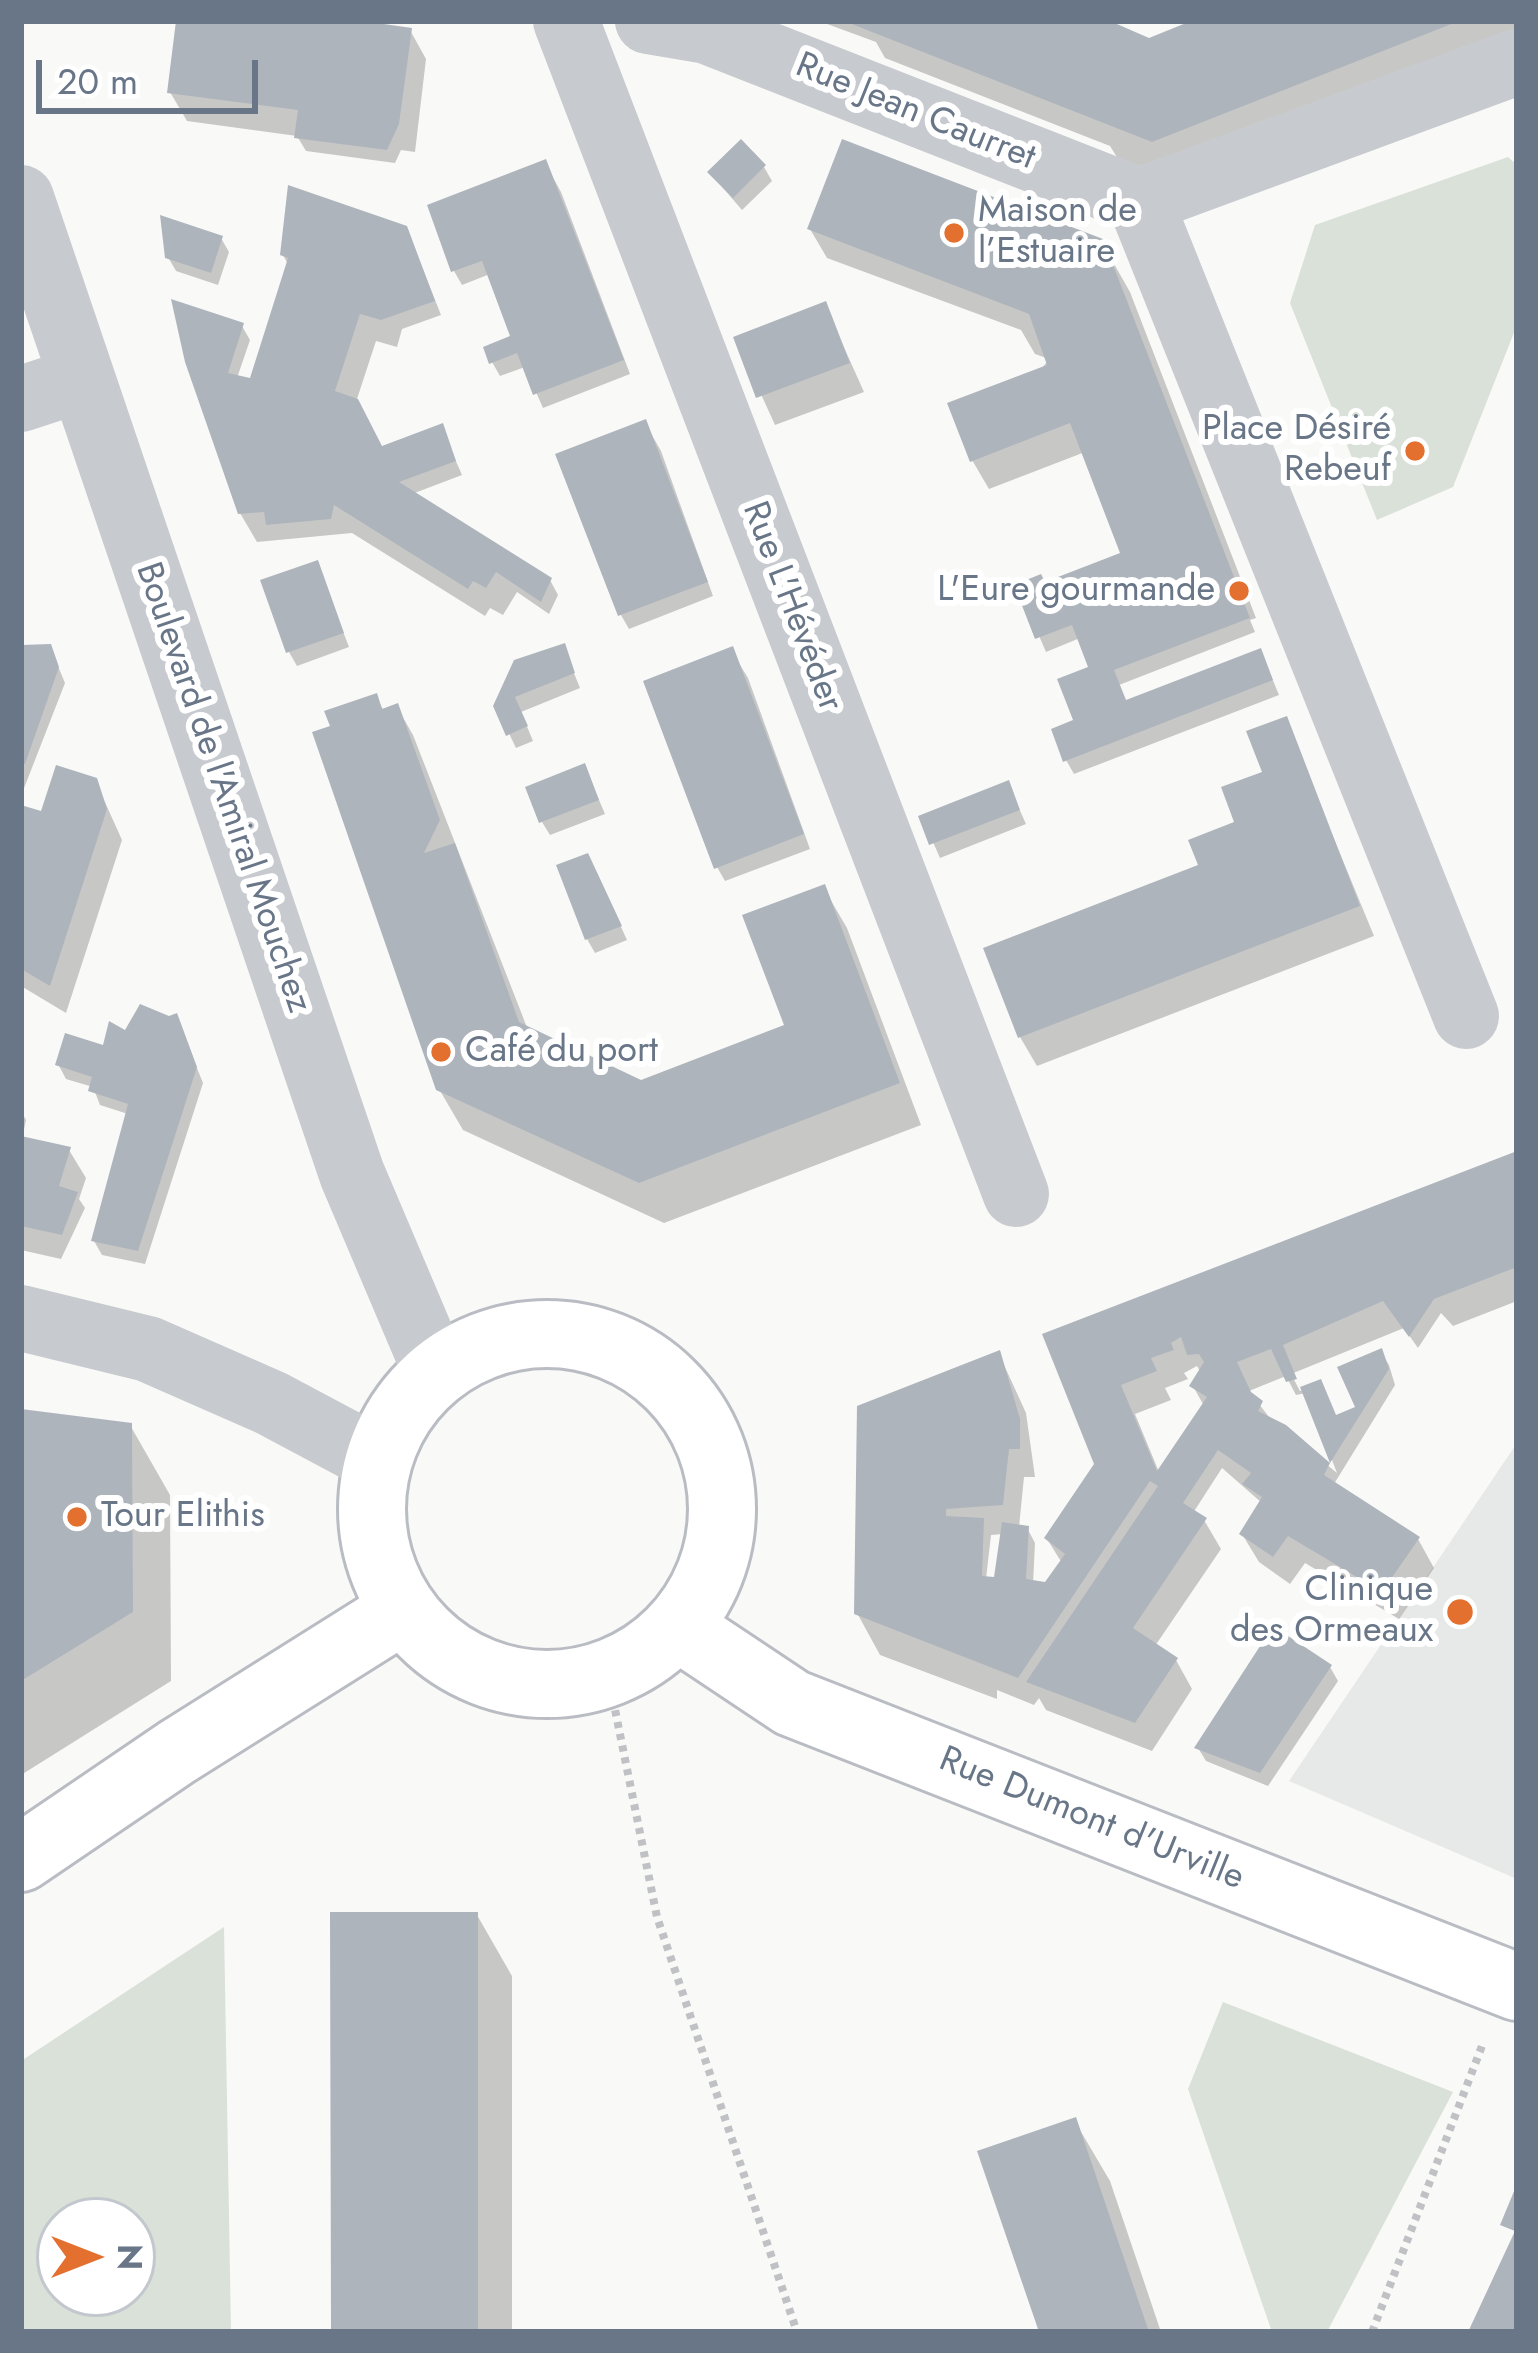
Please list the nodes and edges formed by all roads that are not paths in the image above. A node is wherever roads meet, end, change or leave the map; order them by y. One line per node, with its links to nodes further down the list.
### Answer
1 (566, 21): 9 (street, Rue L'Hévéder)
2 (688, 24): 5 (street, Rue Jean Caurret)
3 (1517, 62): 5 (street)
4 (21, 198): 6 (street, Boulevard de l'Amiral Mouchez)
5 (1140, 201): 8 (street)
6 (82, 379): 7 (street); 11 (street, Boulevard de l'Amiral Mouchez)
7 (21, 400)
8 (1466, 1016)
9 (1016, 1193)
10 (21, 1318): 12 (street)
11 (436, 1372): 12 (street); 14 (street)
12 (378, 1460): 13 (street)
13 (403, 1610): 14 (street); 15 (street)
14 (678, 1627): 16 (street, Rue Dumont d'Urville)
15 (21, 1858)
16 (1512, 1985)

